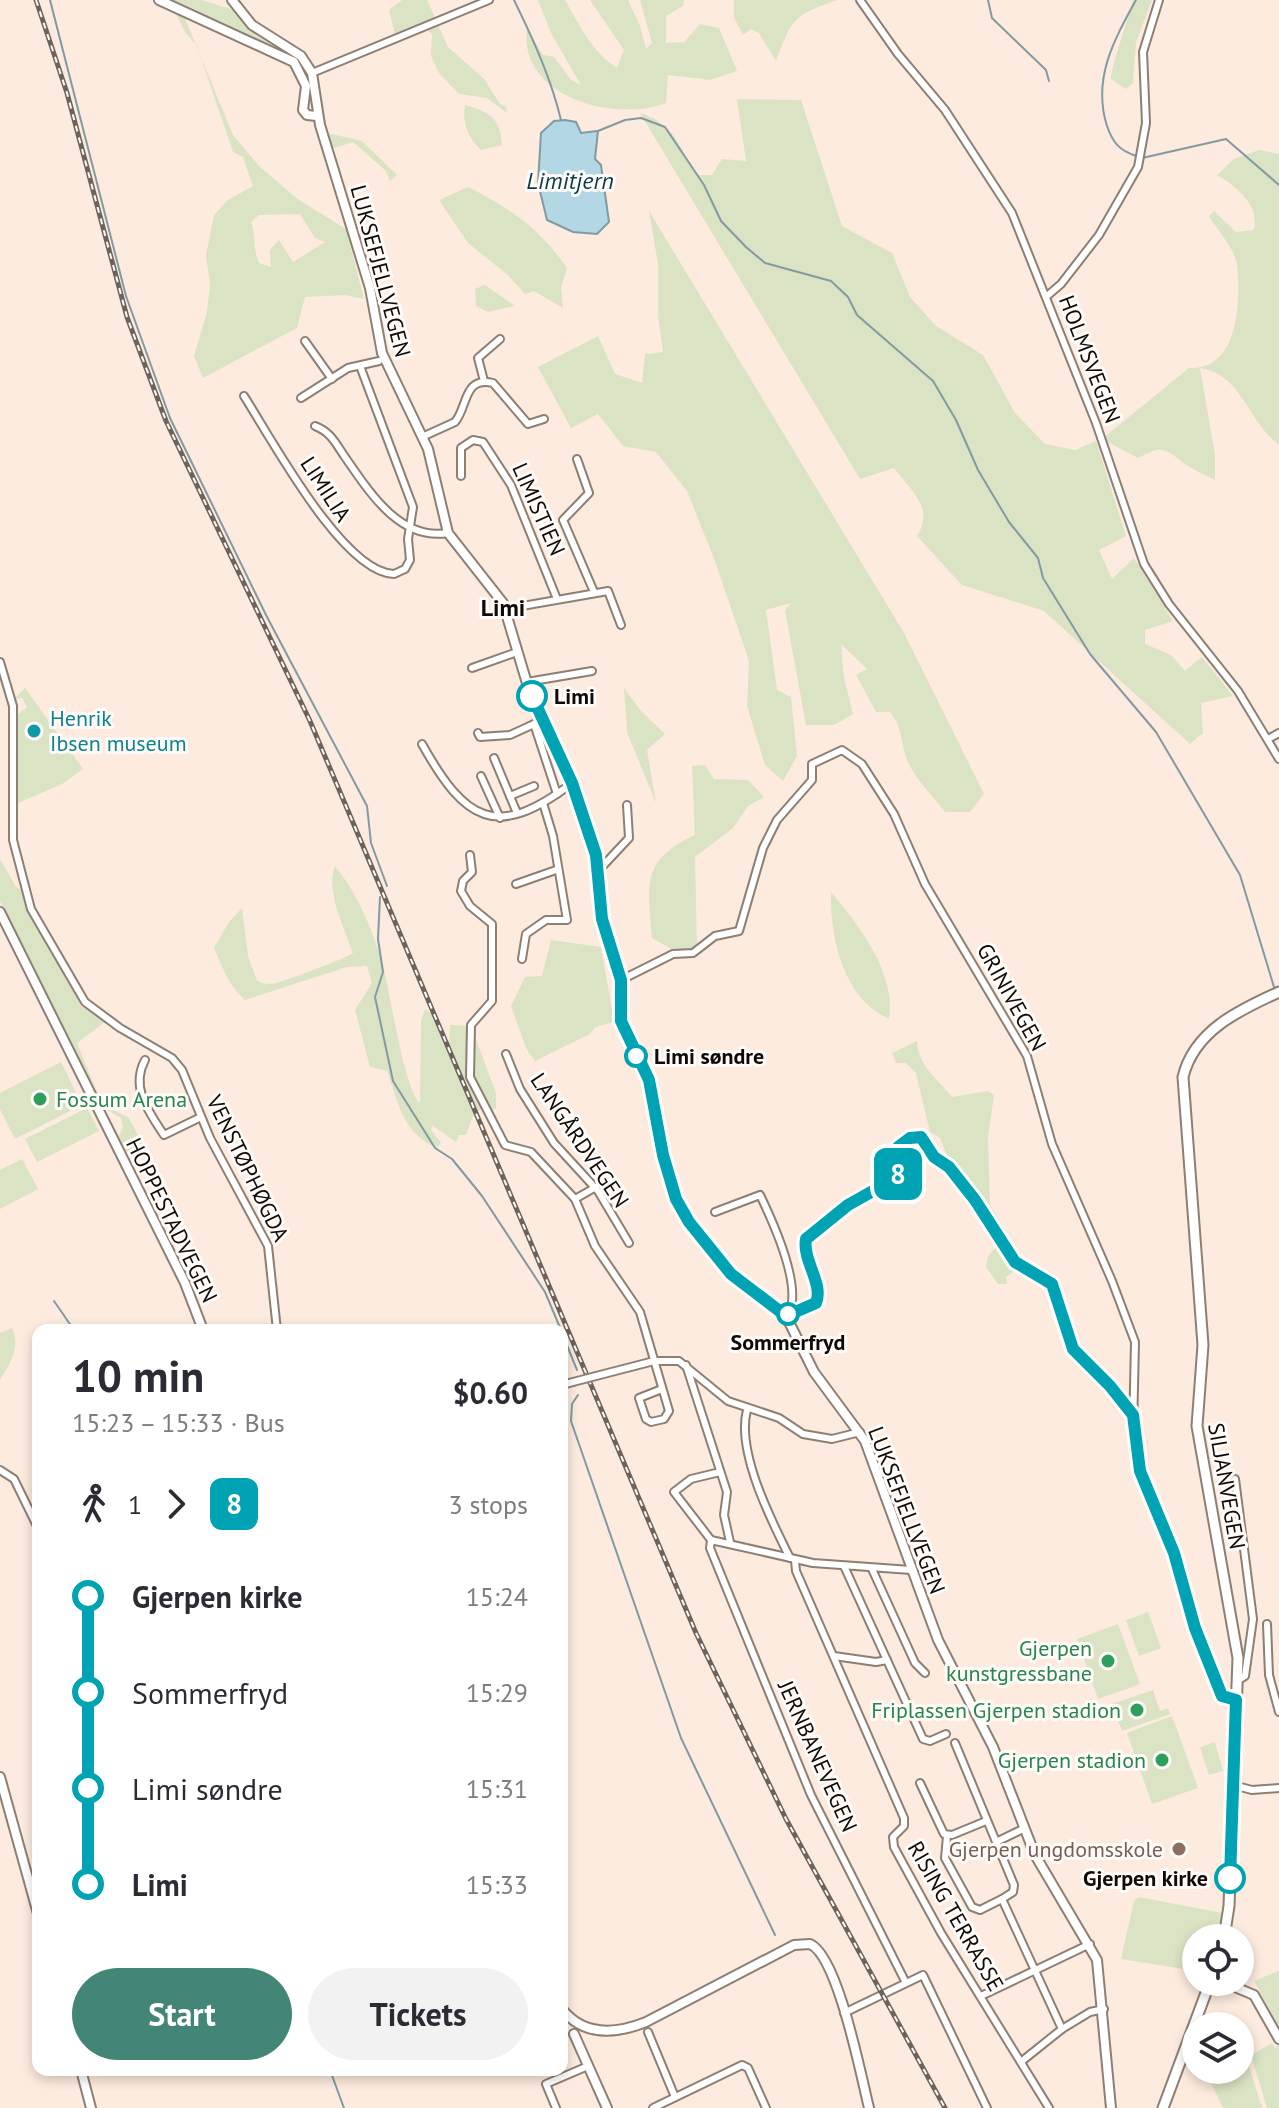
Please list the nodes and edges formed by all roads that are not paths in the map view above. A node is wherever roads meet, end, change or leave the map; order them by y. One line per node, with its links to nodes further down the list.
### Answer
1 (159, 0): 7 (main road)
2 (232, 0): 6 (main road)
3 (489, 0): 6 (street)
4 (860, 0): 8 (street, HOLMSVEGEN)
5 (1159, 0): 8 (street)
6 (312, 73): 7 (main road, LUKSEFJELLVEGEN)
7 (317, 116): 19 (main road, LUKSEFJELLVEGEN)
8 (1047, 296): 36 (street, HOLMSVEGEN)
9 (500, 339): 14 (street)
10 (305, 341): 13 (street)
11 (379, 361): 12 (street)
12 (360, 366): 13 (street); 22 (street)
13 (332, 379): 16 (street)
14 (484, 381): 17 (street); 19 (street)
15 (244, 396): 22 (street, LIMILIA)
16 (301, 398)
17 (544, 419)
18 (315, 426): 22 (street)
19 (422, 437): 23 (main road, LUKSEFJELLVEGEN)
20 (577, 459): 24 (street)
21 (461, 476): 25 (street, LIMISTIEN)
22 (410, 530): 23 (street)
23 (448, 533): 26 (main road, LUKSEFJELLVEGEN)
24 (594, 592): 25 (street); 27 (street)
25 (557, 599): 26 (street)
26 (505, 609): 28 (main road, LUKSEFJELLVEGEN)
27 (621, 625)
28 (517, 652): 30 (street); 32 (main road, LUKSEFJELLVEGEN)
29 (0, 662): 59 (street, VENSTØPHØGDA)
30 (472, 668)
31 (592, 671): 32 (street)
32 (527, 682): 33 (main road, LUKSEFJELLVEGEN)
33 (536, 722): 34 (street); 41 (main road, LUKSEFJELLVEGEN); 43 (street)
34 (478, 733)
35 (1279, 733): 36 (street)
36 (1268, 739): 39 (street, HOLMSVEGEN)
37 (422, 744): 48 (street)
38 (497, 759): 44 (street)
39 (1279, 759)
40 (481, 776): 48 (street)
41 (572, 783): 43 (street); 50 (main road, LUKSEFJELLVEGEN)
42 (534, 786): 44 (street)
43 (557, 794): 45 (street)
44 (510, 796): 47 (street)
45 (543, 803): 47 (street); 51 (street)
46 (627, 805): 50 (street)
47 (517, 813): 48 (street)
48 (500, 818)
49 (470, 855): 61 (street, LANGÅRDVEGEN)
50 (600, 869): 55 (main road, LUKSEFJELLVEGEN)
51 (556, 870): 52 (street); 54 (street)
52 (516, 884)
53 (0, 912): 65 (main road, HOPPESTADVEGEN)
54 (522, 959)
55 (621, 980): 64 (main road, LUKSEFJELLVEGEN); 72 (street, GRINIVEGEN)
56 (1279, 992): 88 (main road, SILJANVEGEN)
57 (506, 1054): 60 (street, LANGÅRDVEGEN)
58 (145, 1060): 59 (street)
59 (201, 1117): 66 (street, VENSTØPHØGDA)
60 (596, 1187): 61 (street); 63 (street, LANGÅRDVEGEN)
61 (575, 1199): 67 (street, LANGÅRDVEGEN)
62 (715, 1212): 64 (street)
63 (629, 1243)
64 (789, 1313): 72 (street); 73 (main road, LUKSEFJELLVEGEN)
65 (201, 1324)
66 (276, 1324)
67 (654, 1361): 68 (street); 69 (street, bridge); 70 (street, LANGÅRDVEGEN)
68 (686, 1364): 71 (street); 75 (street)
69 (568, 1383)
70 (662, 1389): 70 (street)
71 (747, 1410): 73 (street); 80 (street, RISING TERRASSE)
72 (1133, 1415): 89 (street, GRINIVEGEN)
73 (860, 1432): 83 (main road, LUKSEFJELLVEGEN)
74 (0, 1470): 77 (street)
75 (720, 1472): 78 (street); 79 (street)
76 (1235, 1479): 88 (street)
77 (32, 1516)
78 (711, 1540): 79 (street); 106 (street, JERNBANEVEGEN)
79 (730, 1542): 80 (street)
80 (792, 1559): 81 (street); 85 (street, RISING TERRASSE)
81 (844, 1566): 82 (street); 86 (street)
82 (872, 1569): 83 (street); 87 (street)
83 (911, 1570): 98 (main road, LUKSEFJELLVEGEN)
84 (1267, 1624): 90 (street)
85 (834, 1656): 86 (street); 108 (street, RISING TERRASSE)
86 (887, 1660): 91 (street)
87 (925, 1673)
88 (1237, 1681): 89 (main road, SILJANVEGEN)
89 (1236, 1700): 95 (main road, SILJANVEGEN)
90 (1279, 1712)
91 (946, 1734)
92 (955, 1743): 97 (street)
93 (0, 1777): 101 (main road)
94 (920, 1783): 99 (street)
95 (1233, 1785): 96 (street); 103 (main road, SILJANVEGEN)
96 (1279, 1788)
97 (986, 1821): 99 (street); 100 (street)
98 (1023, 1829): 100 (street); 104 (main road, LUKSEFJELLVEGEN)
99 (947, 1836): 102 (street)
100 (996, 1842): 102 (street)
101 (32, 1892)
102 (1002, 1899): 105 (street)
103 (1226, 1924)
104 (1090, 1944): 105 (street); 110 (main road, LUKSEFJELLVEGEN)
105 (1035, 1970): 108 (street); 113 (street)
106 (905, 1981): 111 (street); 129 (street)
107 (1254, 1995): 116 (main road)
108 (981, 1996): 117 (street, RISING TERRASSE)
109 (1205, 1996): 132 (main road)
110 (1104, 2009): 113 (street); 131 (main road, LUKSEFJELLVEGEN)
111 (844, 2013): 112 (main road); 128 (main road)
112 (568, 2014)
113 (1062, 2029): 117 (street)
114 (648, 2032): 122 (street)
115 (574, 2034): 118 (main road)
116 (1279, 2039)
117 (1022, 2061): 130 (street, RISING TERRASSE)
118 (588, 2066): 119 (street); 125 (main road)
119 (568, 2075)
120 (83, 2076): 123 (main road)
121 (565, 2076): 124 (street)
122 (675, 2097): 126 (street); 127 (street)
123 (91, 2108)
124 (556, 2108)
125 (607, 2108)
126 (653, 2108)
127 (766, 2108)
128 (869, 2108)
129 (987, 2108)
130 (1049, 2108)
131 (1111, 2108)
132 (1163, 2108)

